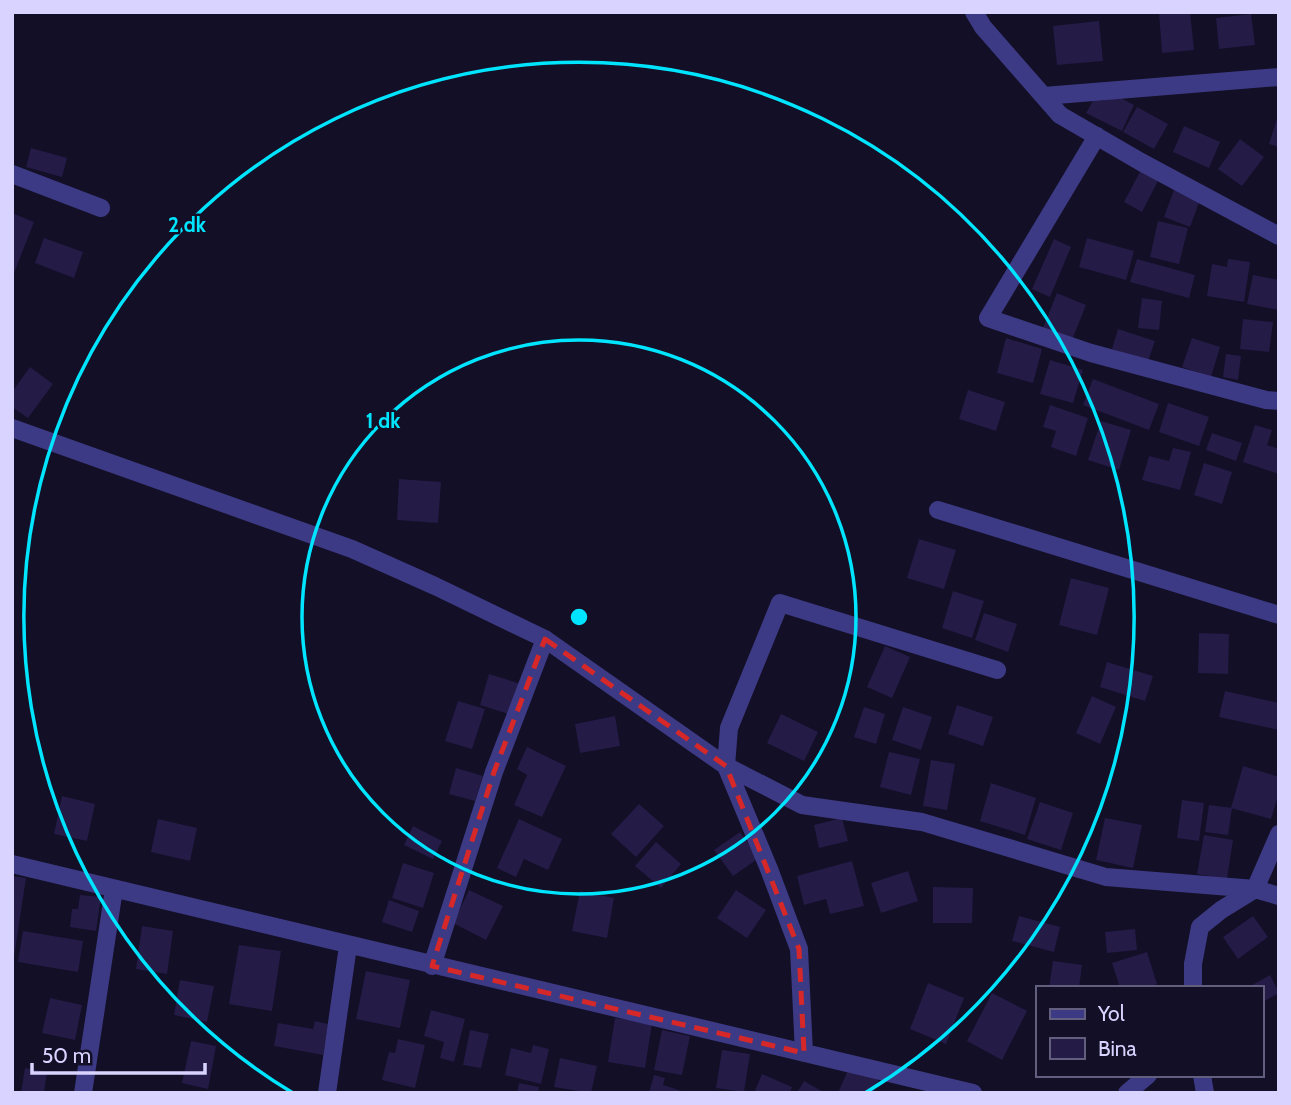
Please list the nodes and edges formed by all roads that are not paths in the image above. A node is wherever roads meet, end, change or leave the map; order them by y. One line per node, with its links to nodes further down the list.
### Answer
1 (974, 12): 3 (street)
2 (1279, 77): 3 (street)
3 (1044, 96): 4 (street)
4 (1097, 136): 7 (street); 8 (street)
5 (12, 174): 6 (street)
6 (101, 208)
7 (1279, 236)
8 (1279, 401)
9 (12, 428): 12 (street)
10 (938, 510): 11 (street)
11 (1279, 615)
12 (545, 639): 14 (street); 21 (street)
13 (998, 670): 14 (street)
14 (726, 766): 18 (street); 23 (street)
15 (1279, 834): 18 (street)
16 (12, 864): 17 (street)
17 (114, 889): 20 (street); 25 (street)
18 (1255, 889): 19 (street); 22 (street)
19 (1279, 896)
20 (348, 946): 21 (street); 26 (street)
21 (432, 966): 23 (street)
22 (1194, 986)
23 (804, 1053): 27 (street)
24 (1146, 1077): 28 (street)
25 (83, 1093)
26 (327, 1093)
27 (973, 1093)
28 (1127, 1093)

